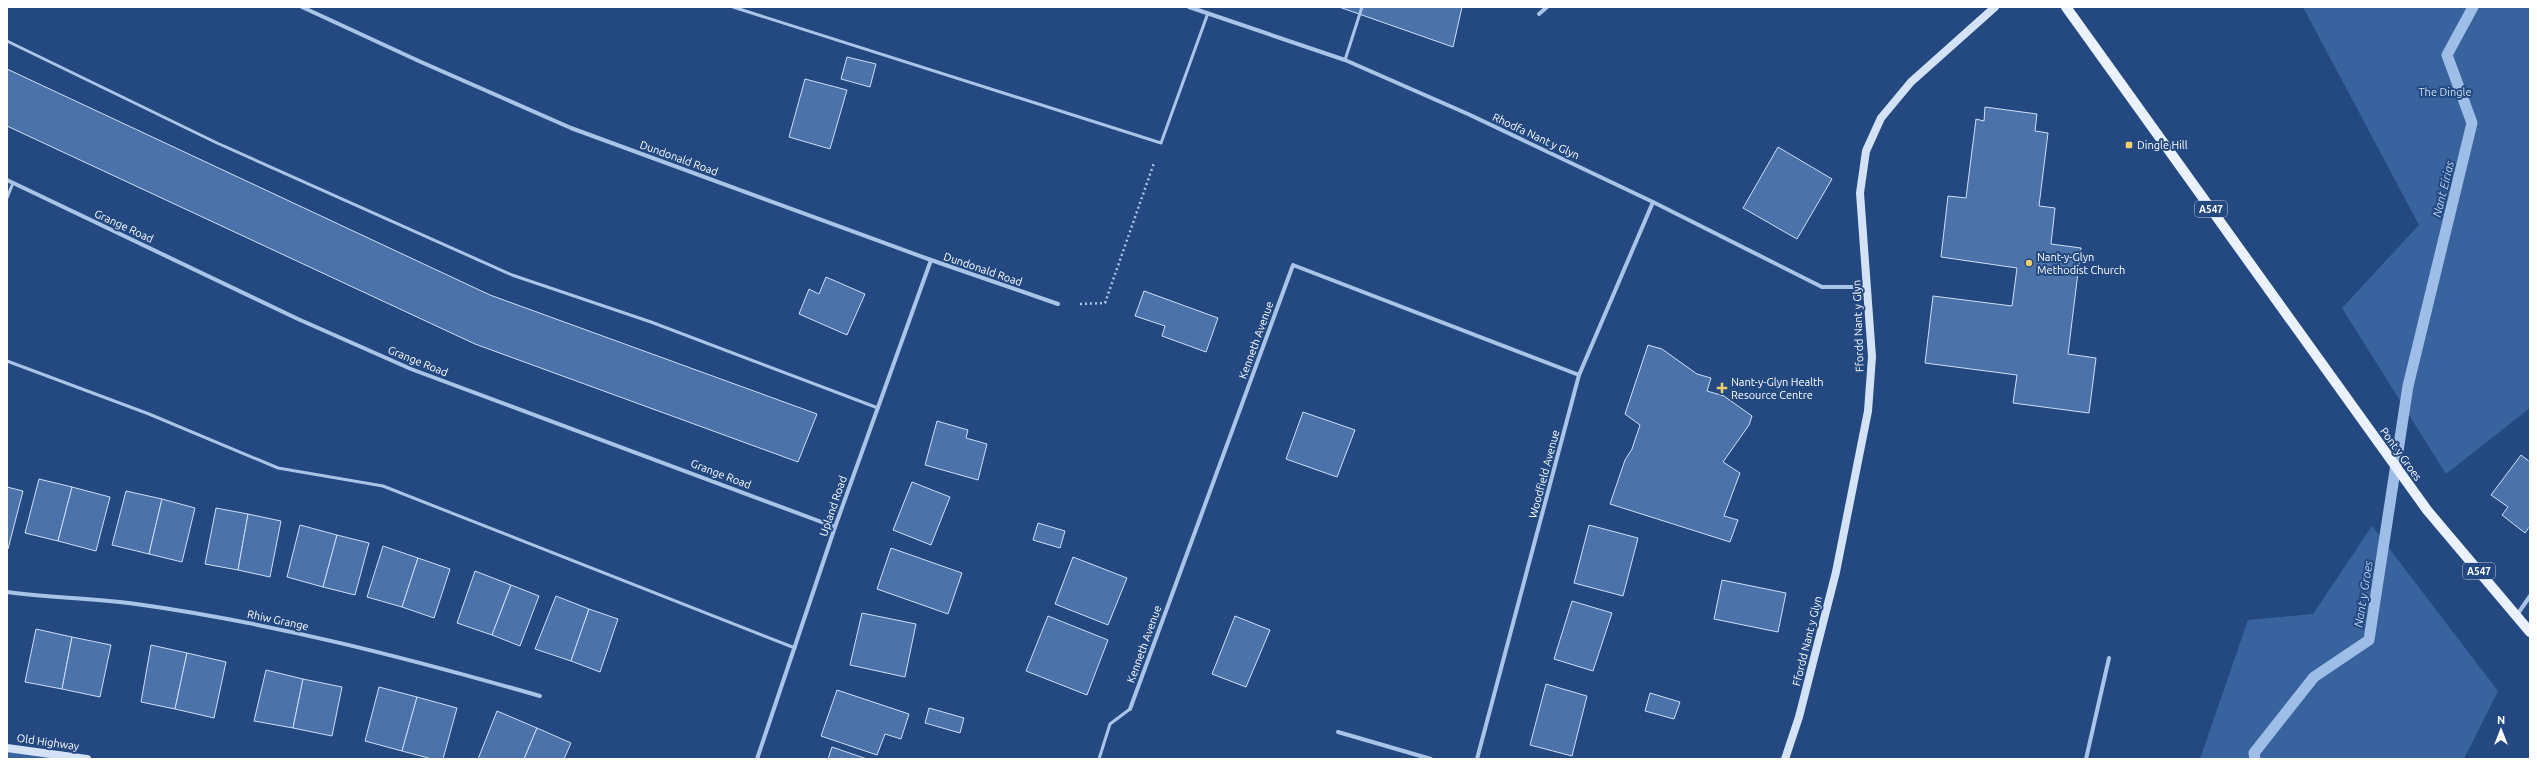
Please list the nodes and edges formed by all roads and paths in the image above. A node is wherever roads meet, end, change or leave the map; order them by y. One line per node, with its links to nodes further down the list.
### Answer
1 (302, 7): 17 (street, Dundonald Road)
2 (733, 7): 12 (lane)
3 (1189, 7): 8 (street, Rhodfa Nant y Glyn)
4 (1362, 7): 11 (lane)
5 (1547, 7): 9 (street)
6 (1995, 7): 18 (street, Ffordd Nant y Glyn)
7 (2066, 7): 26 (main road, Pont y Groes / A547)
8 (1208, 13): 11 (street, Rhodfa Nant y Glyn); 12 (lane)
9 (1539, 14)
10 (7, 41): 22 (lane)
11 (1346, 60): 16 (street, Rhodfa Nant y Glyn)
12 (1161, 143): 19 (path)
13 (7, 180): 14 (street, Grange Road)
14 (13, 183): 15 (lane); 23 (street, Grange Road)
15 (7, 198)
16 (1653, 202): 18 (street, Rhodfa Nant y Glyn); 21 (street, Woodfield Avenue)
17 (931, 260): 19 (street, Dundonald Road); 22 (street, Upland Road)
18 (1868, 287): 39 (street, Ffordd Nant y Glyn)
19 (1058, 304)
20 (7, 361): 28 (lane)
21 (1579, 375): 31 (street, Kenneth Avenue); 38 (street, Woodfield Avenue)
22 (878, 408): 23 (street, Upland Road)
23 (835, 527): 28 (street, Upland Road)
24 (7, 592): 30 (street, Rhiw Grange)
25 (2530, 596): 26 (street)
26 (2517, 616): 27 (main road, A547)
27 (2530, 632)
28 (794, 648): 35 (street, Upland Road)
29 (2109, 658): 40 (street)
30 (540, 696)
31 (1130, 709): 36 (lane)
32 (1338, 732): 37 (street)
33 (7, 748): 34 (street, Old Highway)
34 (87, 759)
35 (756, 759)
36 (1099, 759)
37 (1431, 759)
38 (1477, 759)
39 (1786, 759)
40 (2086, 759)

